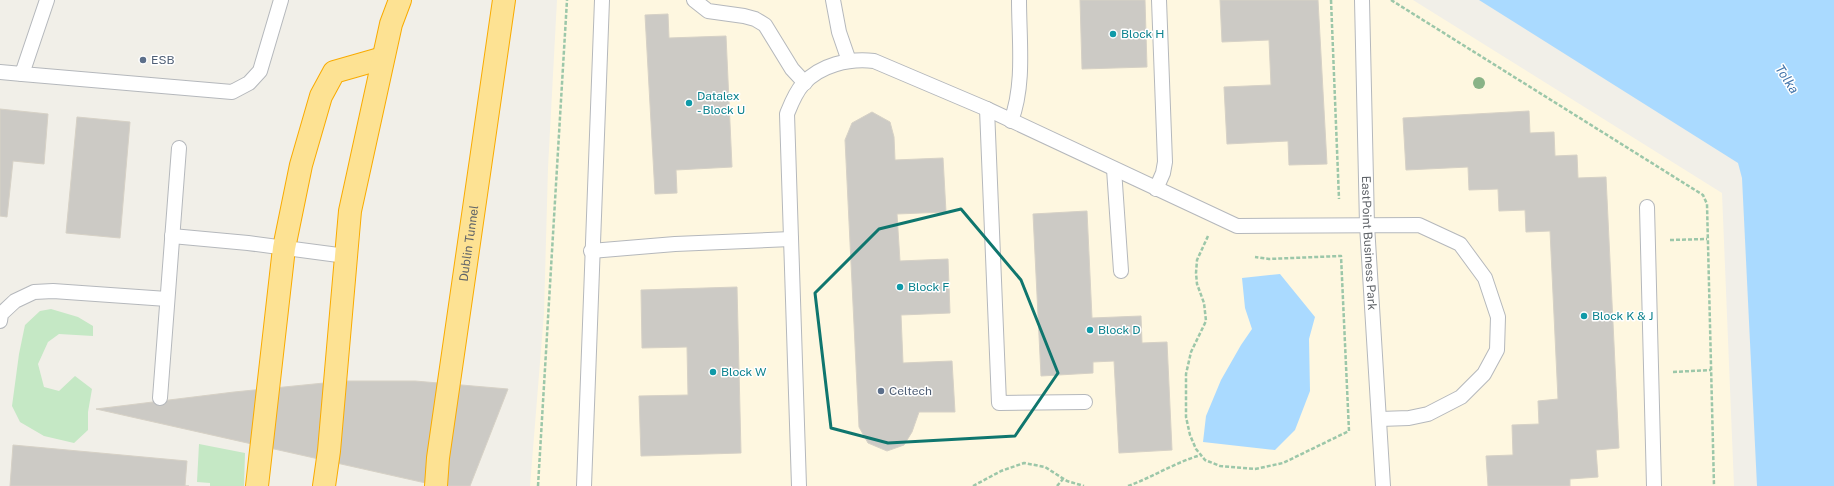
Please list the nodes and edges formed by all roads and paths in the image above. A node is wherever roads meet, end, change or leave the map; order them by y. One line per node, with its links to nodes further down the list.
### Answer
1 (47, 0): 17 (lane)
2 (281, 0): 17 (lane)
3 (400, 0): 14 (highway)
4 (504, 0): 48 (highway, Dublin Tunnel)
5 (567, 0): 49 (path)
6 (602, 0): 33 (lane)
7 (694, 0): 18 (lane)
8 (833, 0): 15 (lane)
9 (1019, 0): 20 (lane)
10 (1159, 0): 23 (lane)
11 (1331, 0): 24 (path)
12 (1362, 0): 26 (lane, EastPoint Business Park)
13 (1391, 0): 30 (path)
14 (383, 58): 32 (highway); 34 (highway)
15 (849, 61): 18 (lane); 19 (lane)
16 (0, 72): 17 (lane)
17 (22, 74)
18 (805, 83): 29 (lane)
19 (987, 109): 20 (lane); 42 (lane)
20 (1011, 121): 22 (lane)
21 (179, 148): 27 (lane)
22 (1114, 169): 23 (lane); 36 (lane)
23 (1156, 189): 26 (lane)
24 (1339, 199)
25 (1647, 207): 31 (lane)
26 (1367, 225): 43 (lane, EastPoint Business Park); 43 (lane)
27 (172, 236): 32 (lane); 37 (lane)
28 (1208, 236): 44 (path)
29 (791, 239): 33 (lane); 51 (lane)
30 (1707, 239): 31 (path); 39 (path)
31 (1648, 241): 40 (lane)
32 (284, 248): 34 (lane); 46 (highway)
33 (592, 251): 50 (lane)
34 (346, 256): 47 (highway)
35 (1255, 257): 44 (path)
36 (1121, 271)
37 (167, 299): 38 (lane); 41 (lane)
38 (0, 321)
39 (1710, 370): 40 (path); 58 (path)
40 (1652, 373): 57 (lane)
41 (160, 398)
42 (1085, 402)
43 (1380, 419): 56 (lane, EastPoint Business Park)
44 (1201, 455): 55 (path)
45 (1063, 479): 52 (path); 53 (path); 54 (path)
46 (257, 486)
47 (324, 486)
48 (436, 486)
49 (538, 486)
50 (584, 486)
51 (799, 486)
52 (973, 486)
53 (1058, 486)
54 (1084, 486)
55 (1128, 486)
56 (1383, 486)
57 (1654, 486)
58 (1714, 486)

